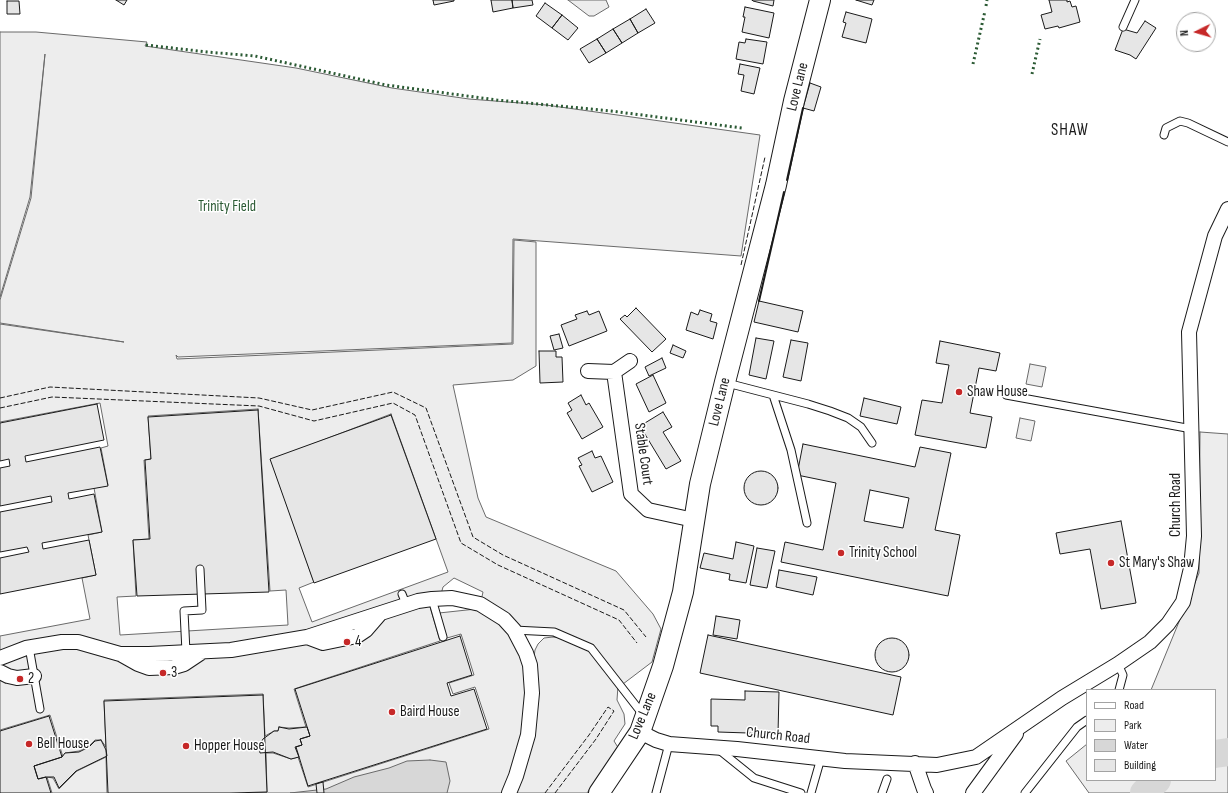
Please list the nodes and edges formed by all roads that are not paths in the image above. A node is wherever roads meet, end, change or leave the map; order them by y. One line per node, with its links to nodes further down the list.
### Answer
1 (820, 0): 10 (street, Love Lane)
2 (1135, 0): 3 (lane)
3 (1123, 27)
4 (1164, 135): 5 (lane)
5 (1228, 142)
6 (1228, 209): 13 (street, Church Road)
7 (630, 361): 9 (street)
8 (588, 371): 9 (street)
9 (614, 372): 15 (street, Stable Court)
10 (725, 382): 12 (lane); 15 (street, Love Lane)
11 (1006, 394): 13 (lane)
12 (773, 395): 14 (lane); 16 (lane)
13 (1192, 429): 26 (street, Church Road)
14 (872, 443)
15 (694, 520): 32 (street, Love Lane)
16 (807, 523)
17 (200, 569): 22 (lane)
18 (432, 598): 19 (street); 20 (lane); 23 (street)
19 (514, 630): 32 (lane); 39 (street)
20 (443, 637)
21 (34, 645): 24 (street); 25 (street); 28 (lane)
22 (186, 652): 23 (street); 24 (street)
23 (202, 652): 24 (street)
24 (120, 654)
25 (0, 658)
26 (1118, 664): 29 (lane); 33 (street, Church Road)
27 (0, 672): 28 (street)
28 (34, 676): 30 (lane)
29 (1119, 689)
30 (40, 710)
31 (1086, 721): 47 (lane)
32 (642, 725): 34 (street, Church Road); 40 (street, Love Lane)
33 (1022, 725): 37 (street, Church Road); 46 (street, Church Road)
34 (669, 744): 35 (street, Church Road); 41 (lane)
35 (715, 747): 36 (street, Church Road); 42 (lane)
36 (821, 758): 37 (street, Church Road); 43 (lane)
37 (915, 764): 45 (street)
38 (887, 779): 44 (lane)
39 (510, 793)
40 (599, 793)
41 (656, 793)
42 (801, 793)
43 (811, 793)
44 (882, 793)
45 (926, 793)
46 (973, 793)
47 (1025, 793)

